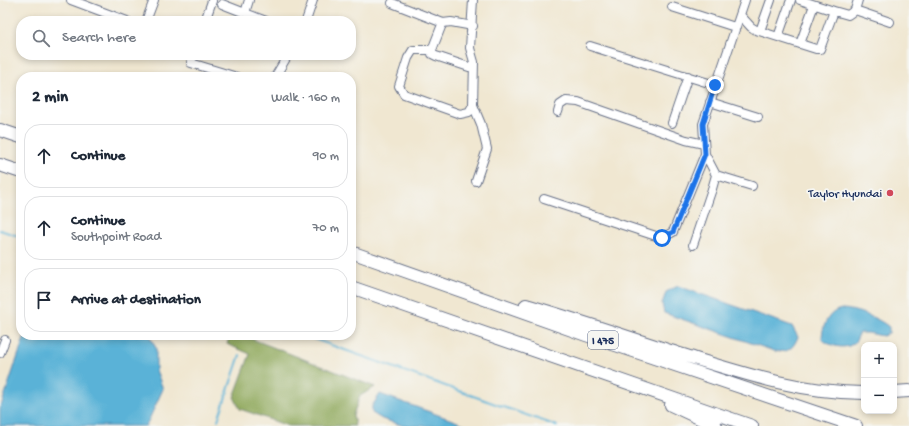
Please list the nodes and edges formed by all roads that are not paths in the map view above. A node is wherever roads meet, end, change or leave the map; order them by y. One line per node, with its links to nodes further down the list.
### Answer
1 (71, 0): 20 (street)
2 (154, 0): 21 (street)
3 (249, 0): 18 (street)
4 (313, 0): 24 (street)
5 (474, 0): 27 (street)
6 (745, 0): 19 (street)
7 (771, 0): 29 (street)
8 (791, 0): 30 (street)
9 (800, 0): 14 (street)
10 (858, 0): 16 (street)
11 (212, 1): 22 (street)
12 (392, 3): 26 (street)
13 (222, 4): 18 (street)
14 (814, 5): 17 (street); 31 (street)
15 (672, 7): 28 (street)
16 (855, 10): 17 (street); 25 (street)
17 (834, 11): 31 (street)
18 (245, 13): 23 (street)
19 (740, 15): 28 (street); 29 (street)
20 (114, 16)
21 (148, 16)
22 (207, 16)
23 (253, 16)
24 (308, 16)
25 (890, 22)
26 (443, 23): 27 (street); 33 (street)
27 (473, 26): 36 (street)
28 (735, 27): 40 (street)
29 (760, 31): 30 (street)
30 (778, 37): 31 (street)
31 (800, 44)
32 (590, 46): 39 (street)
33 (432, 50): 36 (street); 42 (street)
34 (192, 60): 37 (street)
35 (285, 60): 38 (street)
36 (474, 62): 42 (street)
37 (222, 72)
38 (277, 72)
39 (688, 76): 40 (street); 45 (street)
40 (715, 85): 41 (street)
41 (710, 102): 44 (street); 48 (street)
42 (474, 105): 53 (street)
43 (558, 112): 48 (street)
44 (758, 117)
45 (672, 123)
46 (0, 130): 47 (highway)
47 (16, 135)
48 (704, 144): 49 (street)
49 (705, 154): 52 (street); 55 (street)
50 (0, 165): 51 (highway)
51 (16, 170)
52 (716, 175): 54 (street); 56 (street)
53 (476, 181)
54 (752, 186)
55 (544, 199)
56 (693, 245)
57 (356, 253): 58 (highway, I 475)
58 (365, 256): 65 (highway); 68 (highway, I 475)
59 (356, 289): 62 (highway)
60 (5, 340): 61 (street)
61 (0, 353)
62 (569, 362): 66 (highway); 67 (highway)
63 (909, 391): 64 (highway)
64 (897, 392)
65 (861, 393)
66 (716, 426)
67 (752, 426)
68 (856, 426)

